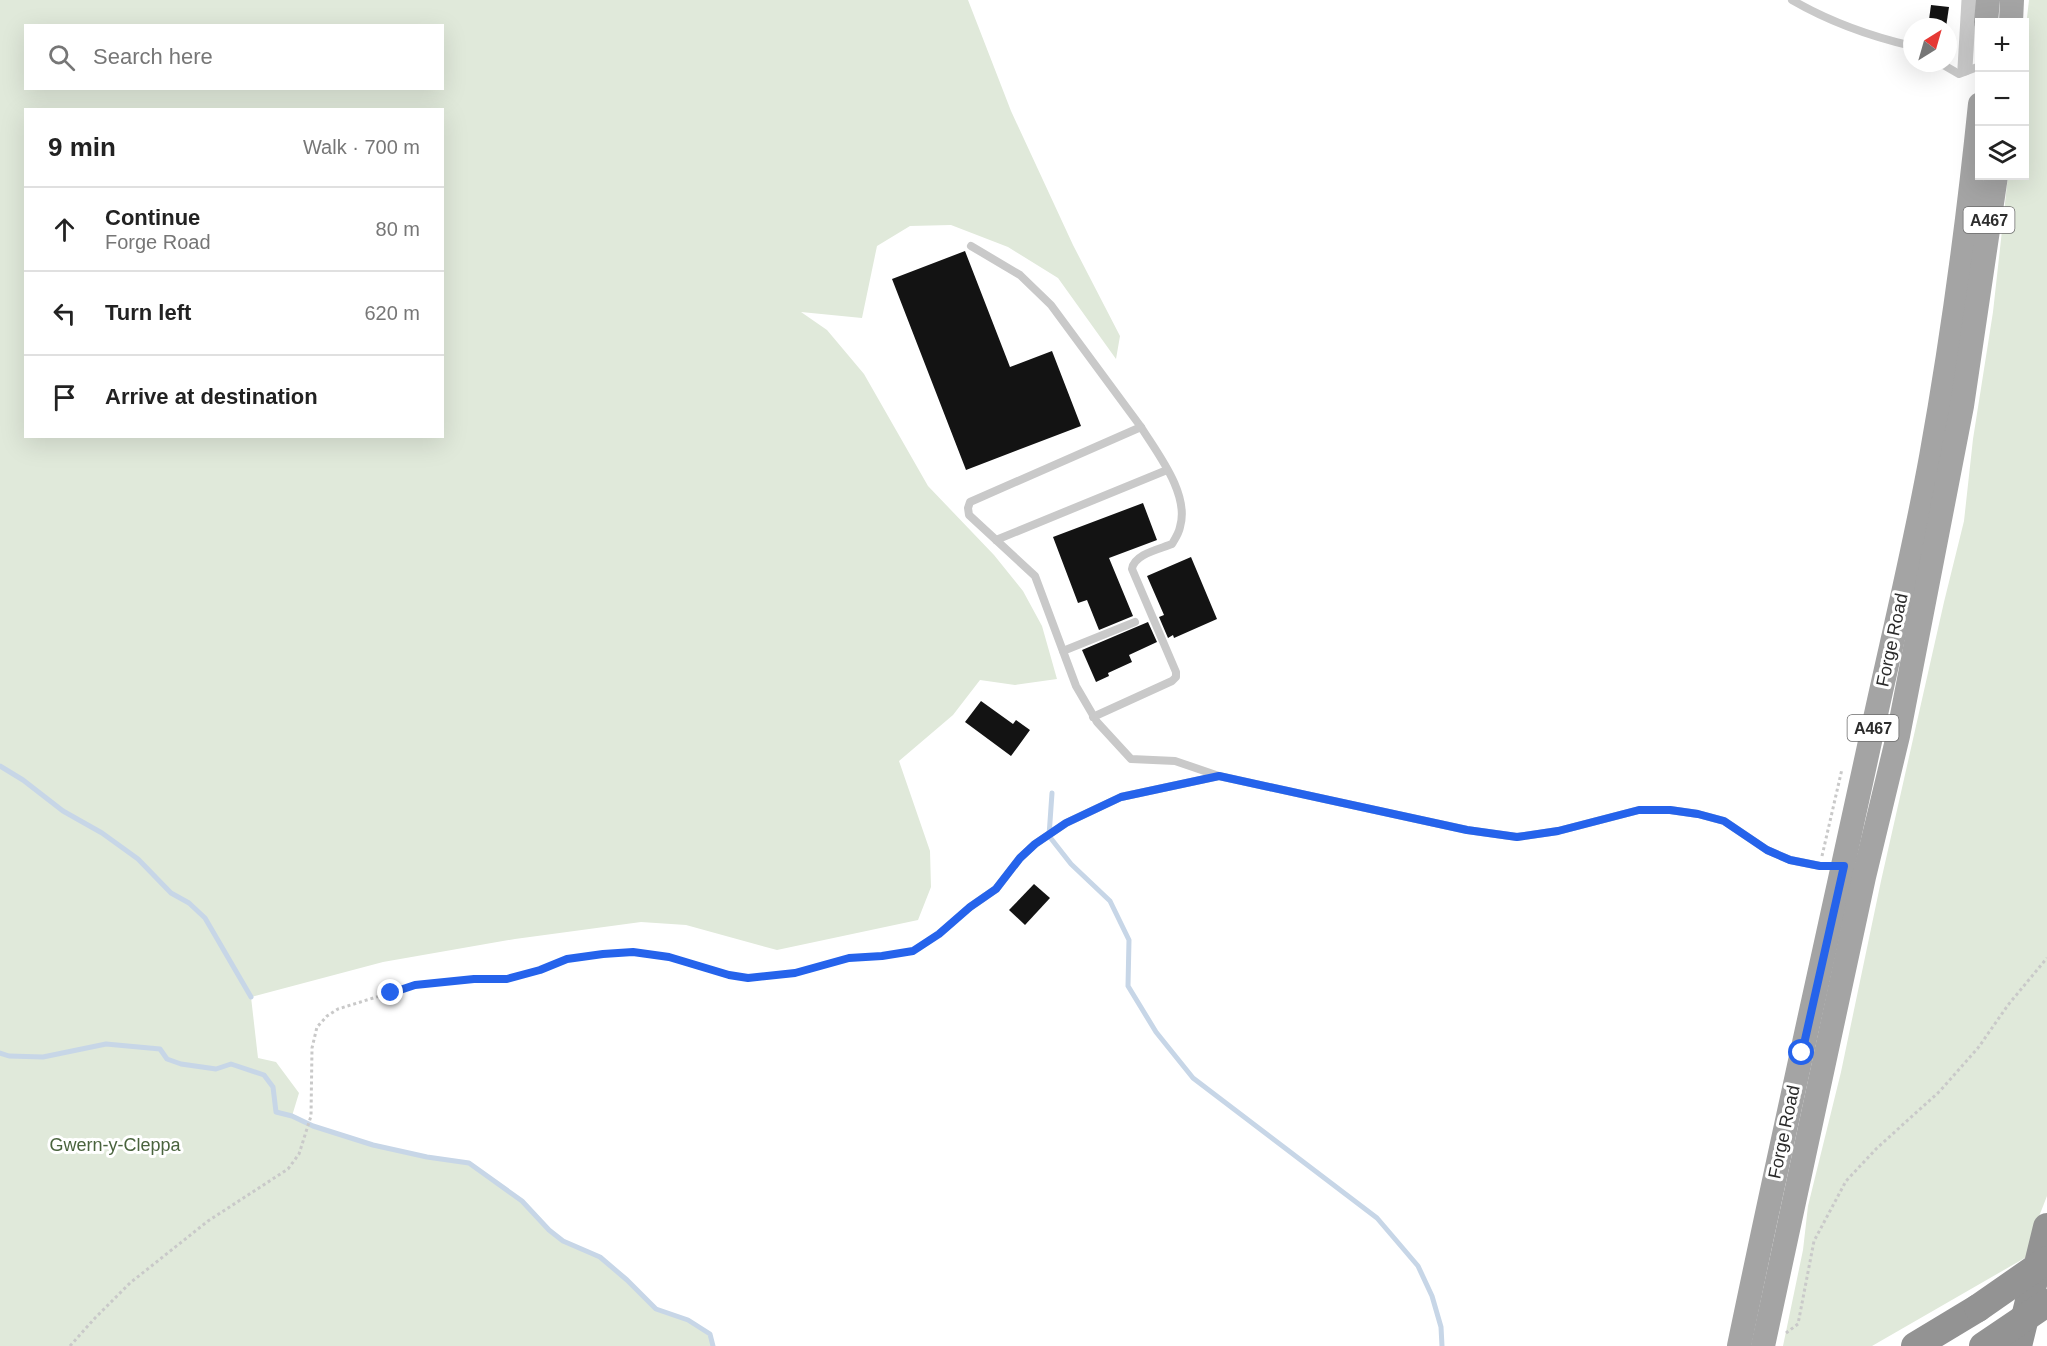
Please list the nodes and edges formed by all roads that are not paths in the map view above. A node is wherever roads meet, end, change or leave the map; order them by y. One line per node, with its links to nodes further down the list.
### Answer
1 (1791, 0): 7 (lane)
2 (1969, 0): 8 (street)
3 (1988, 0): 5 (main road)
4 (2012, 0): 6 (main road)
5 (1986, 18)
6 (2011, 18)
7 (1903, 44)
8 (1972, 67): 9 (lane)
9 (1956, 72)
10 (1978, 126): 20 (main road, Forge Road / A467)
11 (1995, 180): 26 (main road, Forge Road / A467)
12 (971, 246): 13 (lane)
13 (1141, 427): 14 (lane); 15 (lane)
14 (1167, 470): 15 (lane); 18 (lane)
15 (996, 540): 17 (lane)
16 (1134, 622): 17 (lane)
17 (1063, 651): 18 (lane)
18 (1093, 717): 19 (lane)
19 (1219, 776): 20 (lane); 21 (lane)
20 (1844, 866): 25 (main road, Forge Road / A467)
21 (970, 907)
22 (2047, 1227): 29 (highway)
23 (2047, 1260): 27 (highway, bridge)
24 (2047, 1304): 28 (highway, bridge)
25 (1739, 1346)
26 (1763, 1346)
27 (1915, 1346)
28 (1983, 1346)
29 (2018, 1346)

